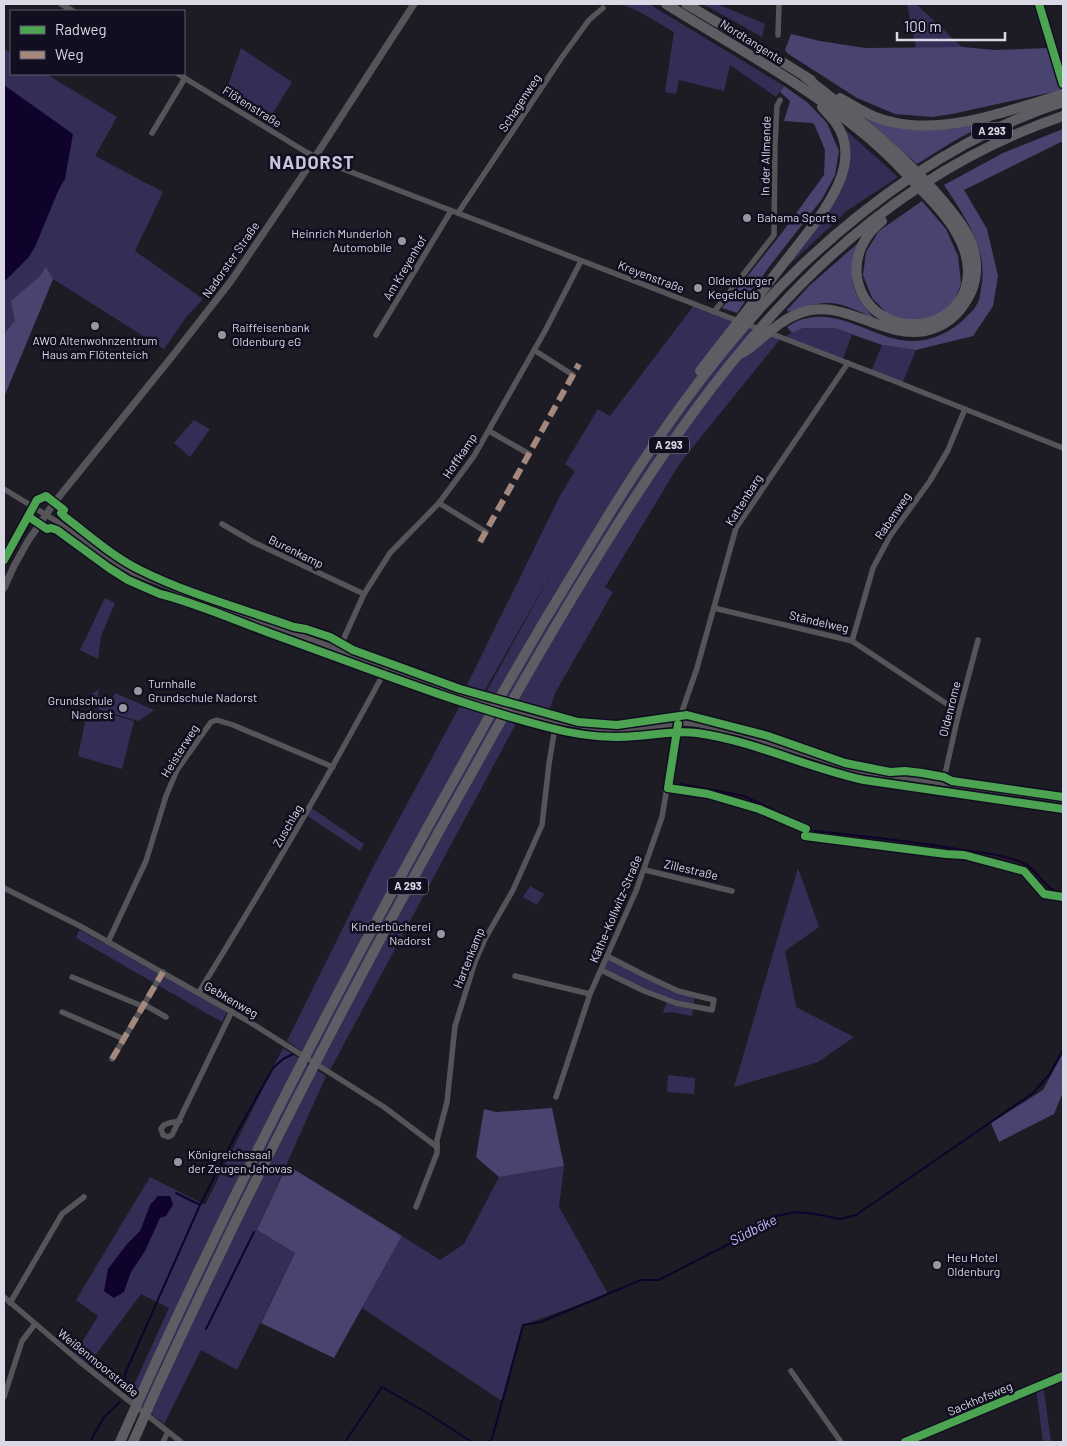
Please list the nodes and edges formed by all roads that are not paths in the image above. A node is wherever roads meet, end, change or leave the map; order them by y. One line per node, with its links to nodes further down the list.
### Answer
1 (414, 4): 18 (street, Nadorster Straße)
2 (666, 4): 12 (highway, Nordtangente)
3 (686, 4): 9 (highway, Nordtangente)
4 (779, 4): 7 (street)
5 (1039, 4): 11 (street)
6 (603, 8): 21 (street, Schagenweg)
7 (778, 35)
8 (180, 75): 10 (street, Flötenstraße)
9 (805, 77): 15 (highway); 27 (highway)
10 (185, 78): 17 (street); 18 (street, Flötenstraße)
11 (1063, 84)
12 (799, 86): 19 (highway); 23 (highway)
13 (1063, 94): 15 (highway)
14 (780, 100): 24 (street, In der Allmende)
15 (1056, 102): 23 (highway, A 293)
16 (1060, 117): 19 (highway, A 293)
17 (152, 134)
18 (315, 157): 20 (street, Kreyenstraße); 36 (street, Nadorster Straße)
19 (905, 197): 27 (highway, A 293)
20 (451, 211): 21 (street, Kreyenstraße); 25 (street, Am Kreyenhof)
21 (458, 213): 22 (street, Kreyenstraße)
22 (581, 261): 24 (street, Kreyenstraße); 26 (street, Hoffkamp)
23 (758, 304): 81 (highway, A 293)
24 (714, 312): 28 (street, Kreyenstraße)
25 (376, 335)
26 (534, 350): 29 (street); 31 (street, Hoffkamp)
27 (738, 354): 82 (highway, A 293)
28 (848, 363): 30 (street, Kreyenstraße); 41 (street, Kattenbarg)
29 (573, 374)
30 (965, 409): 32 (street, Kreyenstraße); 43 (street, Rabenweg)
31 (489, 431): 33 (street); 35 (street, Hoffkamp)
32 (1063, 448)
33 (529, 454)
34 (4, 489): 36 (street)
35 (438, 503): 38 (street); 40 (street, Hoffkamp)
36 (46, 515): 39 (street, Nadorster Straße); 44 (street)
37 (222, 524): 40 (street, Burenkamp)
38 (486, 532)
39 (4, 588)
40 (364, 594): 44 (street, Hoffkamp)
41 (714, 608): 43 (street, Ständelweg); 48 (street, Kattenbarg)
42 (978, 640): 46 (street, Oldenrome)
43 (852, 641): 46 (street, Ständelweg)
44 (338, 649): 45 (street)
45 (387, 667): 47 (street); 49 (street, Zuschlag)
46 (958, 712): 50 (street, Oldenrome)
47 (556, 721): 48 (street); 71 (street, Hartenkamp)
48 (678, 724): 50 (street); 52 (street, Käthe-Kollwitz-Straße)
49 (333, 767): 55 (street, Heisterweg); 61 (street, Zuschlag)
50 (943, 783): 51 (street)
51 (1063, 800)
52 (645, 870): 54 (street, Zillestraße); 56 (street, Käthe-Kollwitz-Straße)
53 (4, 888): 55 (street, Gebkenweg)
54 (732, 891)
55 (108, 942): 58 (street, Gebkenweg)
56 (607, 956): 57 (street, Käthe-Kollwitz-Straße); 57 (street)
57 (600, 970): 62 (street, Käthe-Kollwitz-Straße)
58 (163, 972): 61 (street, Gebkenweg); 63 (street)
59 (72, 976): 63 (street)
60 (515, 976): 62 (street)
61 (199, 992): 64 (street, Gebkenweg)
62 (590, 994): 69 (street, Käthe-Kollwitz-Straße)
63 (143, 1005): 66 (street); 67 (street)
64 (232, 1011): 70 (street); 71 (street, Gebkenweg)
65 (62, 1012): 67 (street)
66 (166, 1017)
67 (124, 1039): 68 (street)
68 (112, 1059)
69 (556, 1097)
70 (180, 1121)
71 (437, 1147): 73 (street, Hartenkamp)
72 (84, 1197): 75 (street)
73 (416, 1207)
74 (4, 1298): 75 (street, Weißenmoorstraße)
75 (10, 1303): 76 (street, Weißenmoorstraße)
76 (35, 1324): 79 (street); 80 (street, Weißenmoorstraße)
77 (791, 1371): 85 (street)
78 (1063, 1376): 86 (street, Sackhofsweg)
79 (4, 1397)
80 (168, 1432): 83 (street); 84 (street, Weißenmoorstraße)
81 (120, 1442)
82 (133, 1442)
83 (163, 1442)
84 (182, 1442)
85 (841, 1442)
86 (905, 1442)

